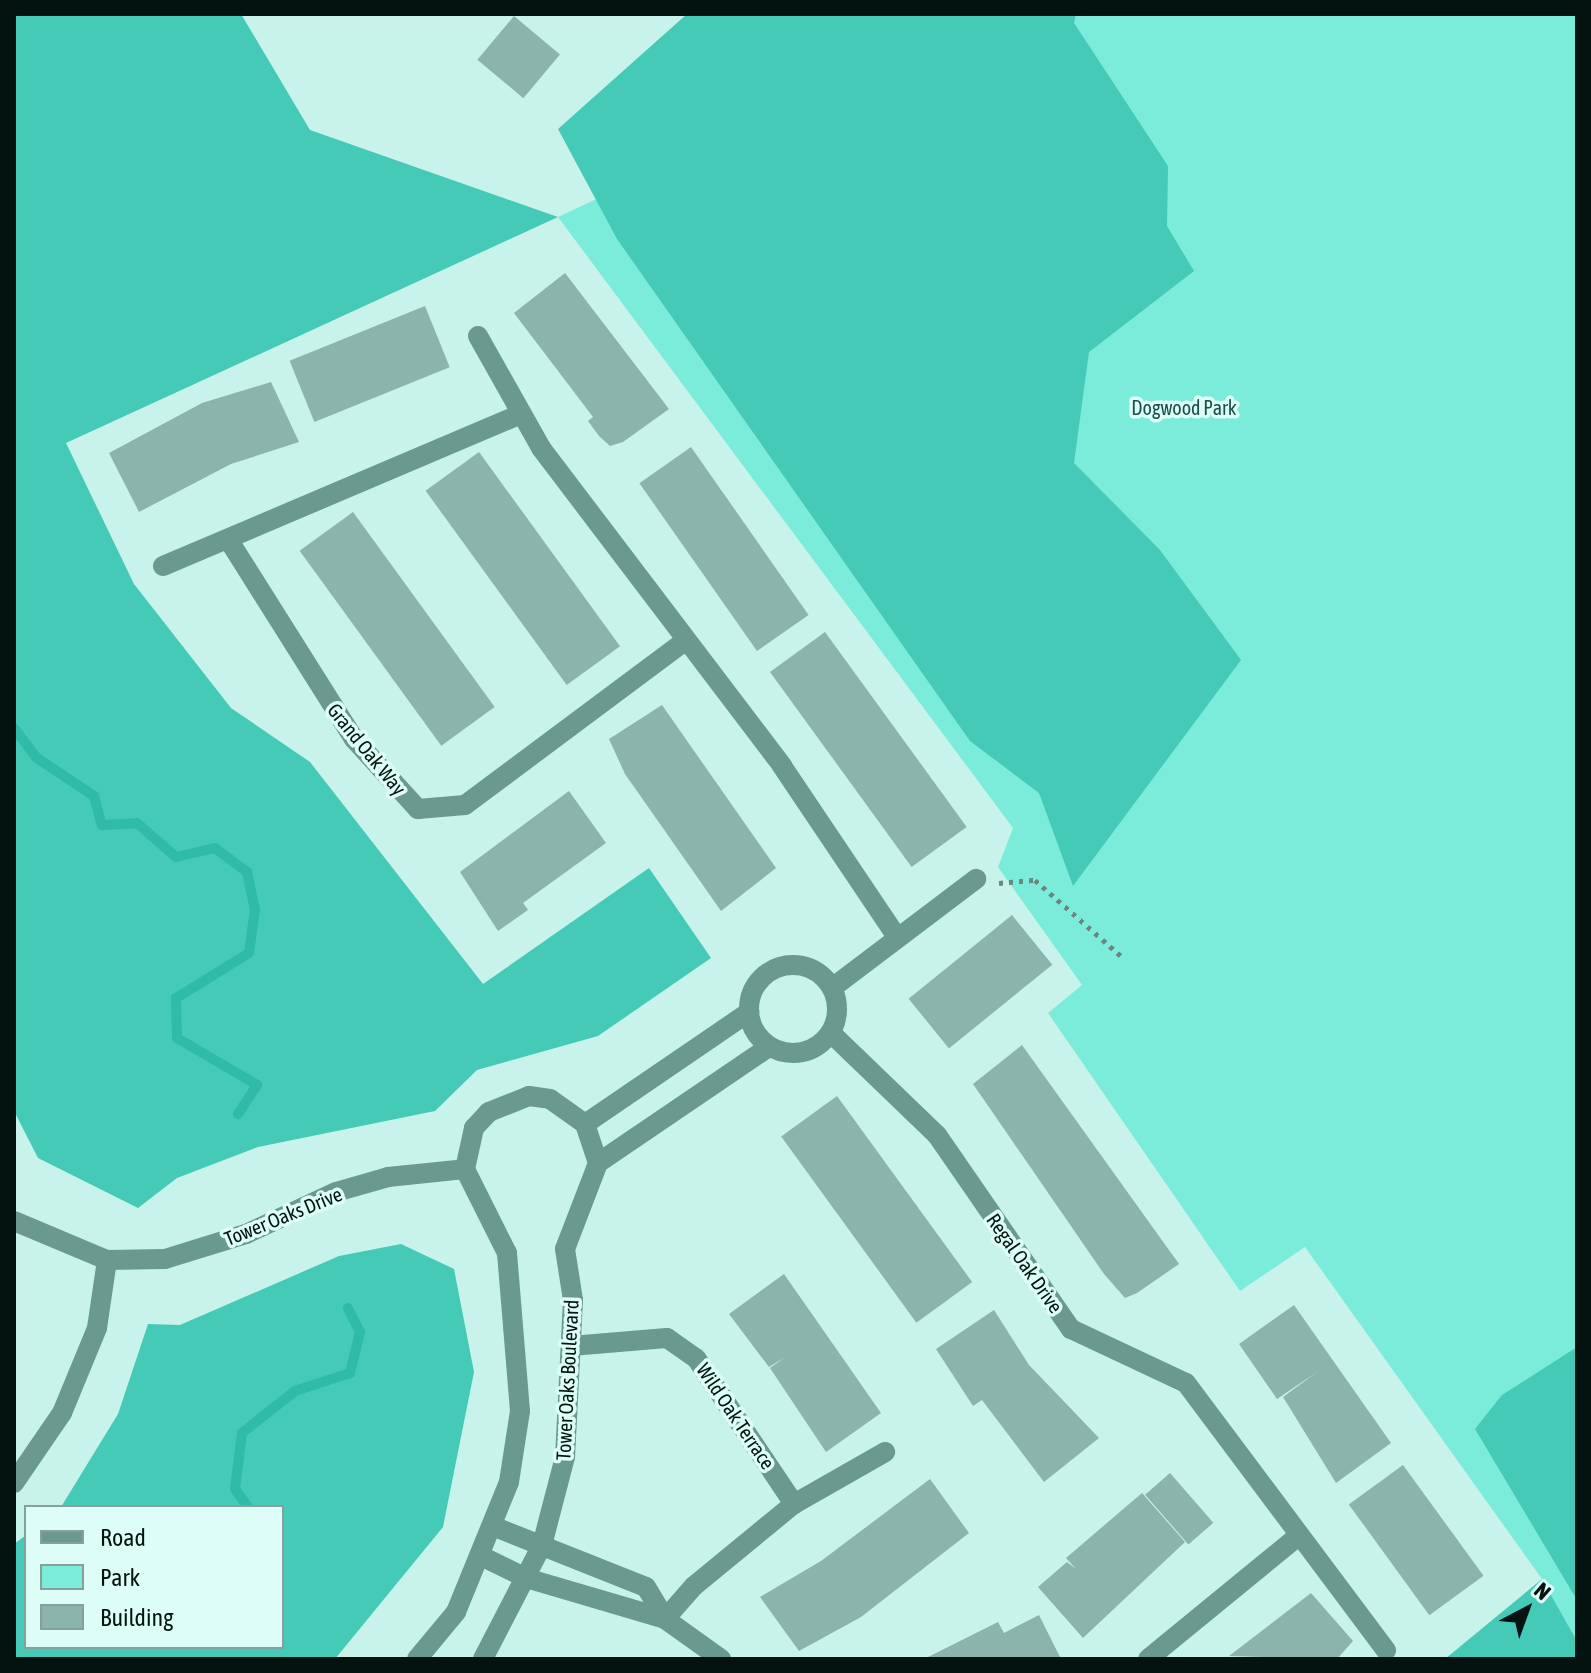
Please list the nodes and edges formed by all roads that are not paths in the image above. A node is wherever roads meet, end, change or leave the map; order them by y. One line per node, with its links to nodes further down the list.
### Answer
1 (478, 336): 2 (street)
2 (521, 414): 3 (street); 5 (street)
3 (228, 539): 4 (street); 5 (street, Grand Oak Way)
4 (163, 566)
5 (682, 643): 7 (street)
6 (976, 879): 7 (street)
7 (897, 937): 8 (street)
8 (832, 988): 9 (street); 10 (street)
9 (749, 1012): 11 (street); 12 (street)
10 (831, 1033): 11 (street); 22 (street, Regal Oak Drive)
11 (769, 1047): 13 (street)
12 (585, 1124): 13 (street); 14 (street)
13 (598, 1163): 17 (street, Tower Oaks Boulevard)
14 (465, 1169): 16 (street, Tower Oaks Drive); 21 (street)
15 (14, 1221): 16 (street, Tower Oaks Drive)
16 (107, 1260): 19 (street)
17 (571, 1346): 20 (street, Wild Oak Terrace); 23 (street, Tower Oaks Boulevard)
18 (885, 1452): 20 (street)
19 (14, 1483)
20 (794, 1504): 26 (street)
21 (495, 1527): 23 (street); 24 (street)
22 (1297, 1537): 27 (street, Regal Oak Drive); 31 (street)
23 (542, 1545): 25 (street, Tower Oaks Boulevard); 26 (street)
24 (481, 1556): 25 (street); 28 (street)
25 (526, 1578): 26 (street); 29 (street, Tower Oaks Boulevard)
26 (665, 1619): 30 (street)
27 (1386, 1650)
28 (417, 1659)
29 (483, 1659)
30 (721, 1659)
31 (1148, 1659)

